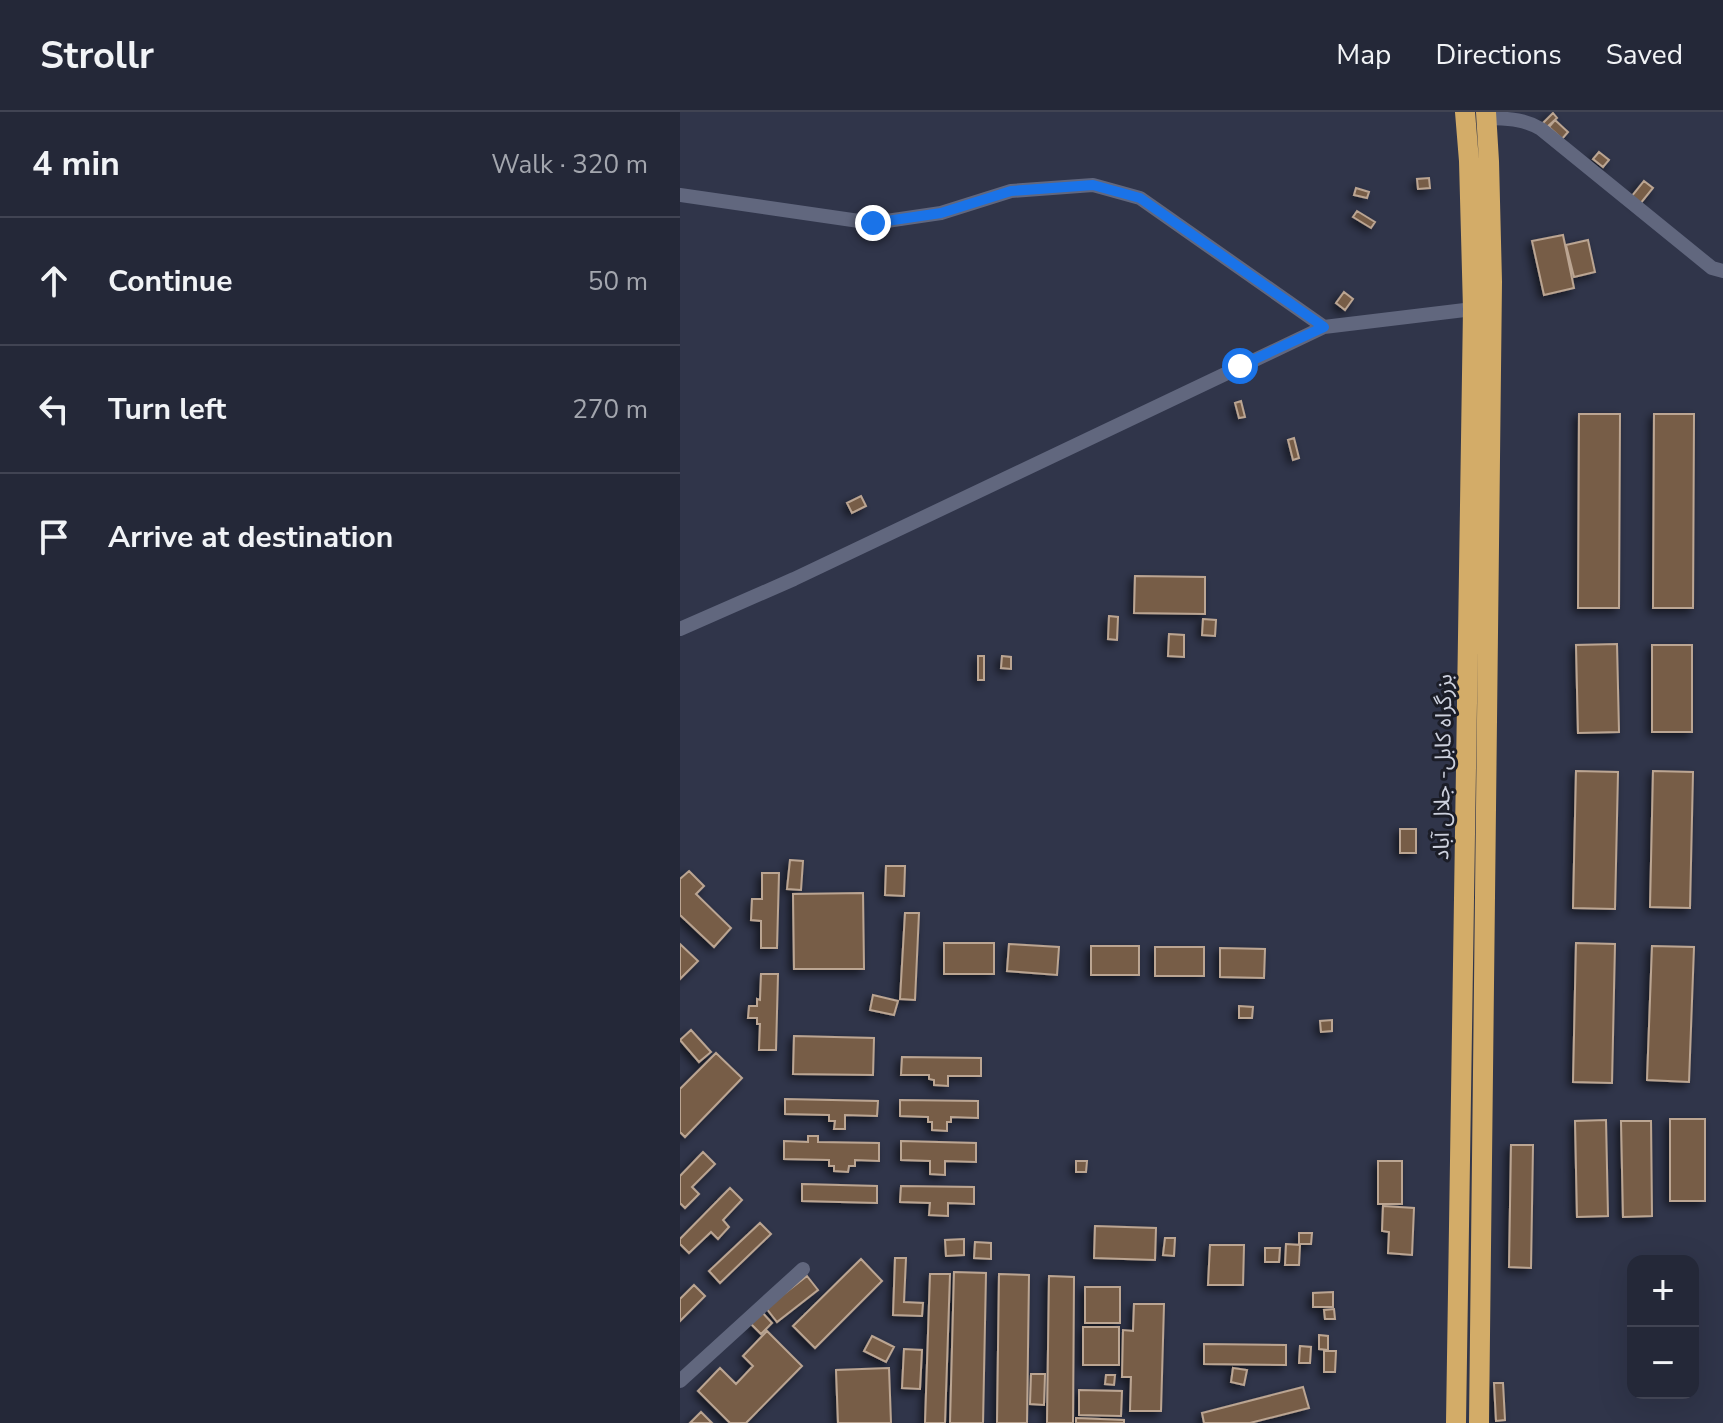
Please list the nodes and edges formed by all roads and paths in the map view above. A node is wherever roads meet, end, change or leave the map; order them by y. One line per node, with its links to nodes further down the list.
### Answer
1 (1465, 112): 3 (highway, بزرگراه کابل- جلال آباد)
2 (1486, 115): 3 (highway, بزرگراه کابل- جلال آباد); 5 (street)
3 (1479, 161): 6 (highway, بزرگراه کابل- جلال آباد)
4 (680, 195): 8 (street)
5 (1723, 271)
6 (1482, 282): 7 (highway, بزرگراه کابل- جلال آباد); 9 (highway, بزرگراه کابل- جلال آباد)
7 (1473, 309): 8 (street); 9 (highway, بزرگراه کابل- جلال آباد)
8 (1324, 327): 10 (street)
9 (1481, 363): 11 (highway, بزرگراه کابل- جلال آباد); 12 (highway, بزرگراه کابل- جلال آباد)
10 (680, 629)
11 (1461, 1102): 12 (highway); 15 (highway, بزرگراه کابل- جلال آباد)
12 (1482, 1102): 16 (highway, بزرگراه کابل- جلال آباد)
13 (803, 1269): 14 (street)
14 (680, 1381)
15 (1456, 1423)
16 (1479, 1423)

